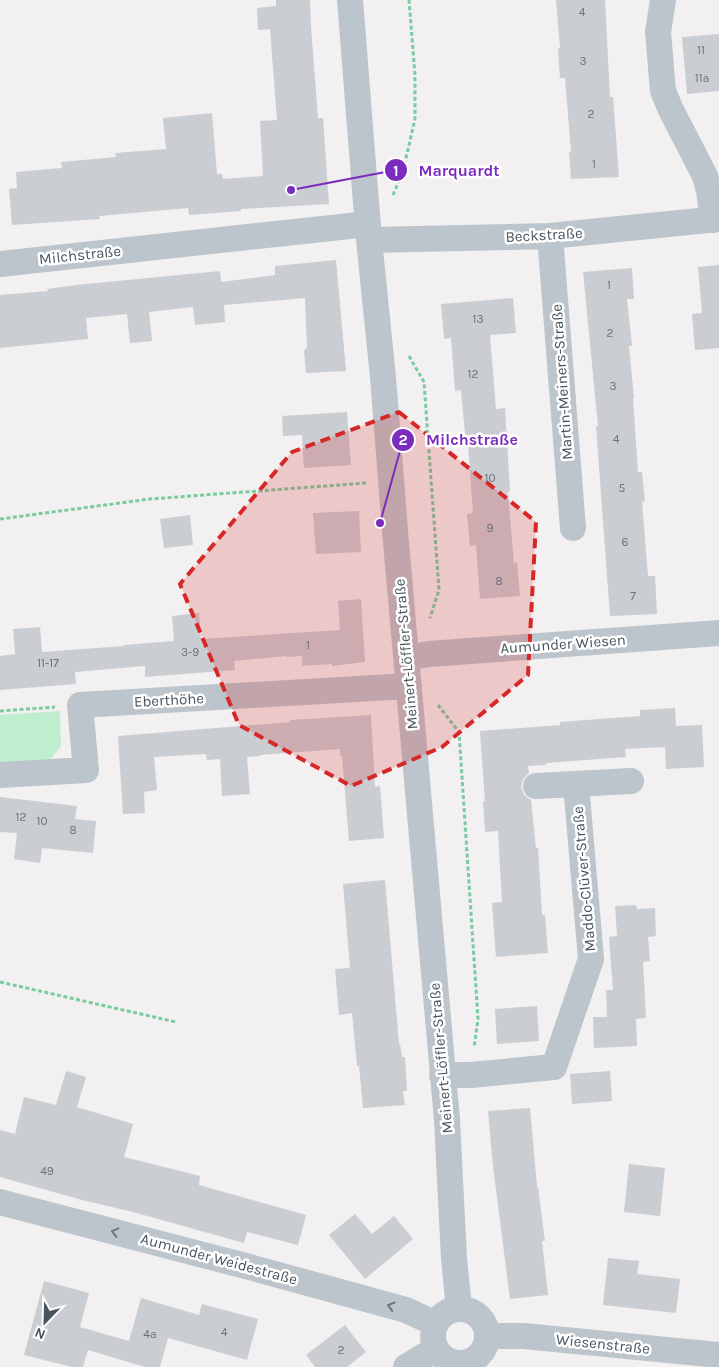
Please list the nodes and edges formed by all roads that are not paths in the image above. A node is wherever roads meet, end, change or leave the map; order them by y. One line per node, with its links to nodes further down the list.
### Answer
1 (350, 0): 4 (street, Meinert-Löffler-Straße)
2 (663, 0): 3 (street)
3 (716, 219): 5 (street, Beckstraße)
4 (369, 232): 5 (street, Beckstraße); 6 (street, Milchstraße); 9 (street, Meinert-Löffler-Straße)
5 (550, 236): 7 (street, Martin-Meiners-Straße)
6 (0, 264)
7 (573, 528)
8 (719, 633): 9 (street, Aumunder Wiesen)
9 (418, 656): 10 (street, Meinert-Löffler-Straße)
10 (409, 686): 11 (street, Eberthöhe); 15 (street, Meinert-Löffler-Straße)
11 (0, 775)
12 (631, 781): 13 (street, Maddo-Clüver-Straße)
13 (576, 784): 14 (street, Maddo-Clüver-Straße); 15 (street, Maddo-Clüver-Straße)
14 (536, 786)
15 (442, 1075): 17 (street, Meinert-Löffler-Straße)
16 (0, 1202): 18 (street, Aumunder Weidestraße, one-way to 16)
17 (459, 1309): 18 (street); 19 (street)
18 (436, 1324): 20 (street)
19 (487, 1336): 21 (street, Wiesenstraße); 22 (street)
20 (436, 1349): 22 (street); 23 (street)
21 (719, 1355)
22 (476, 1363)
23 (406, 1367)

